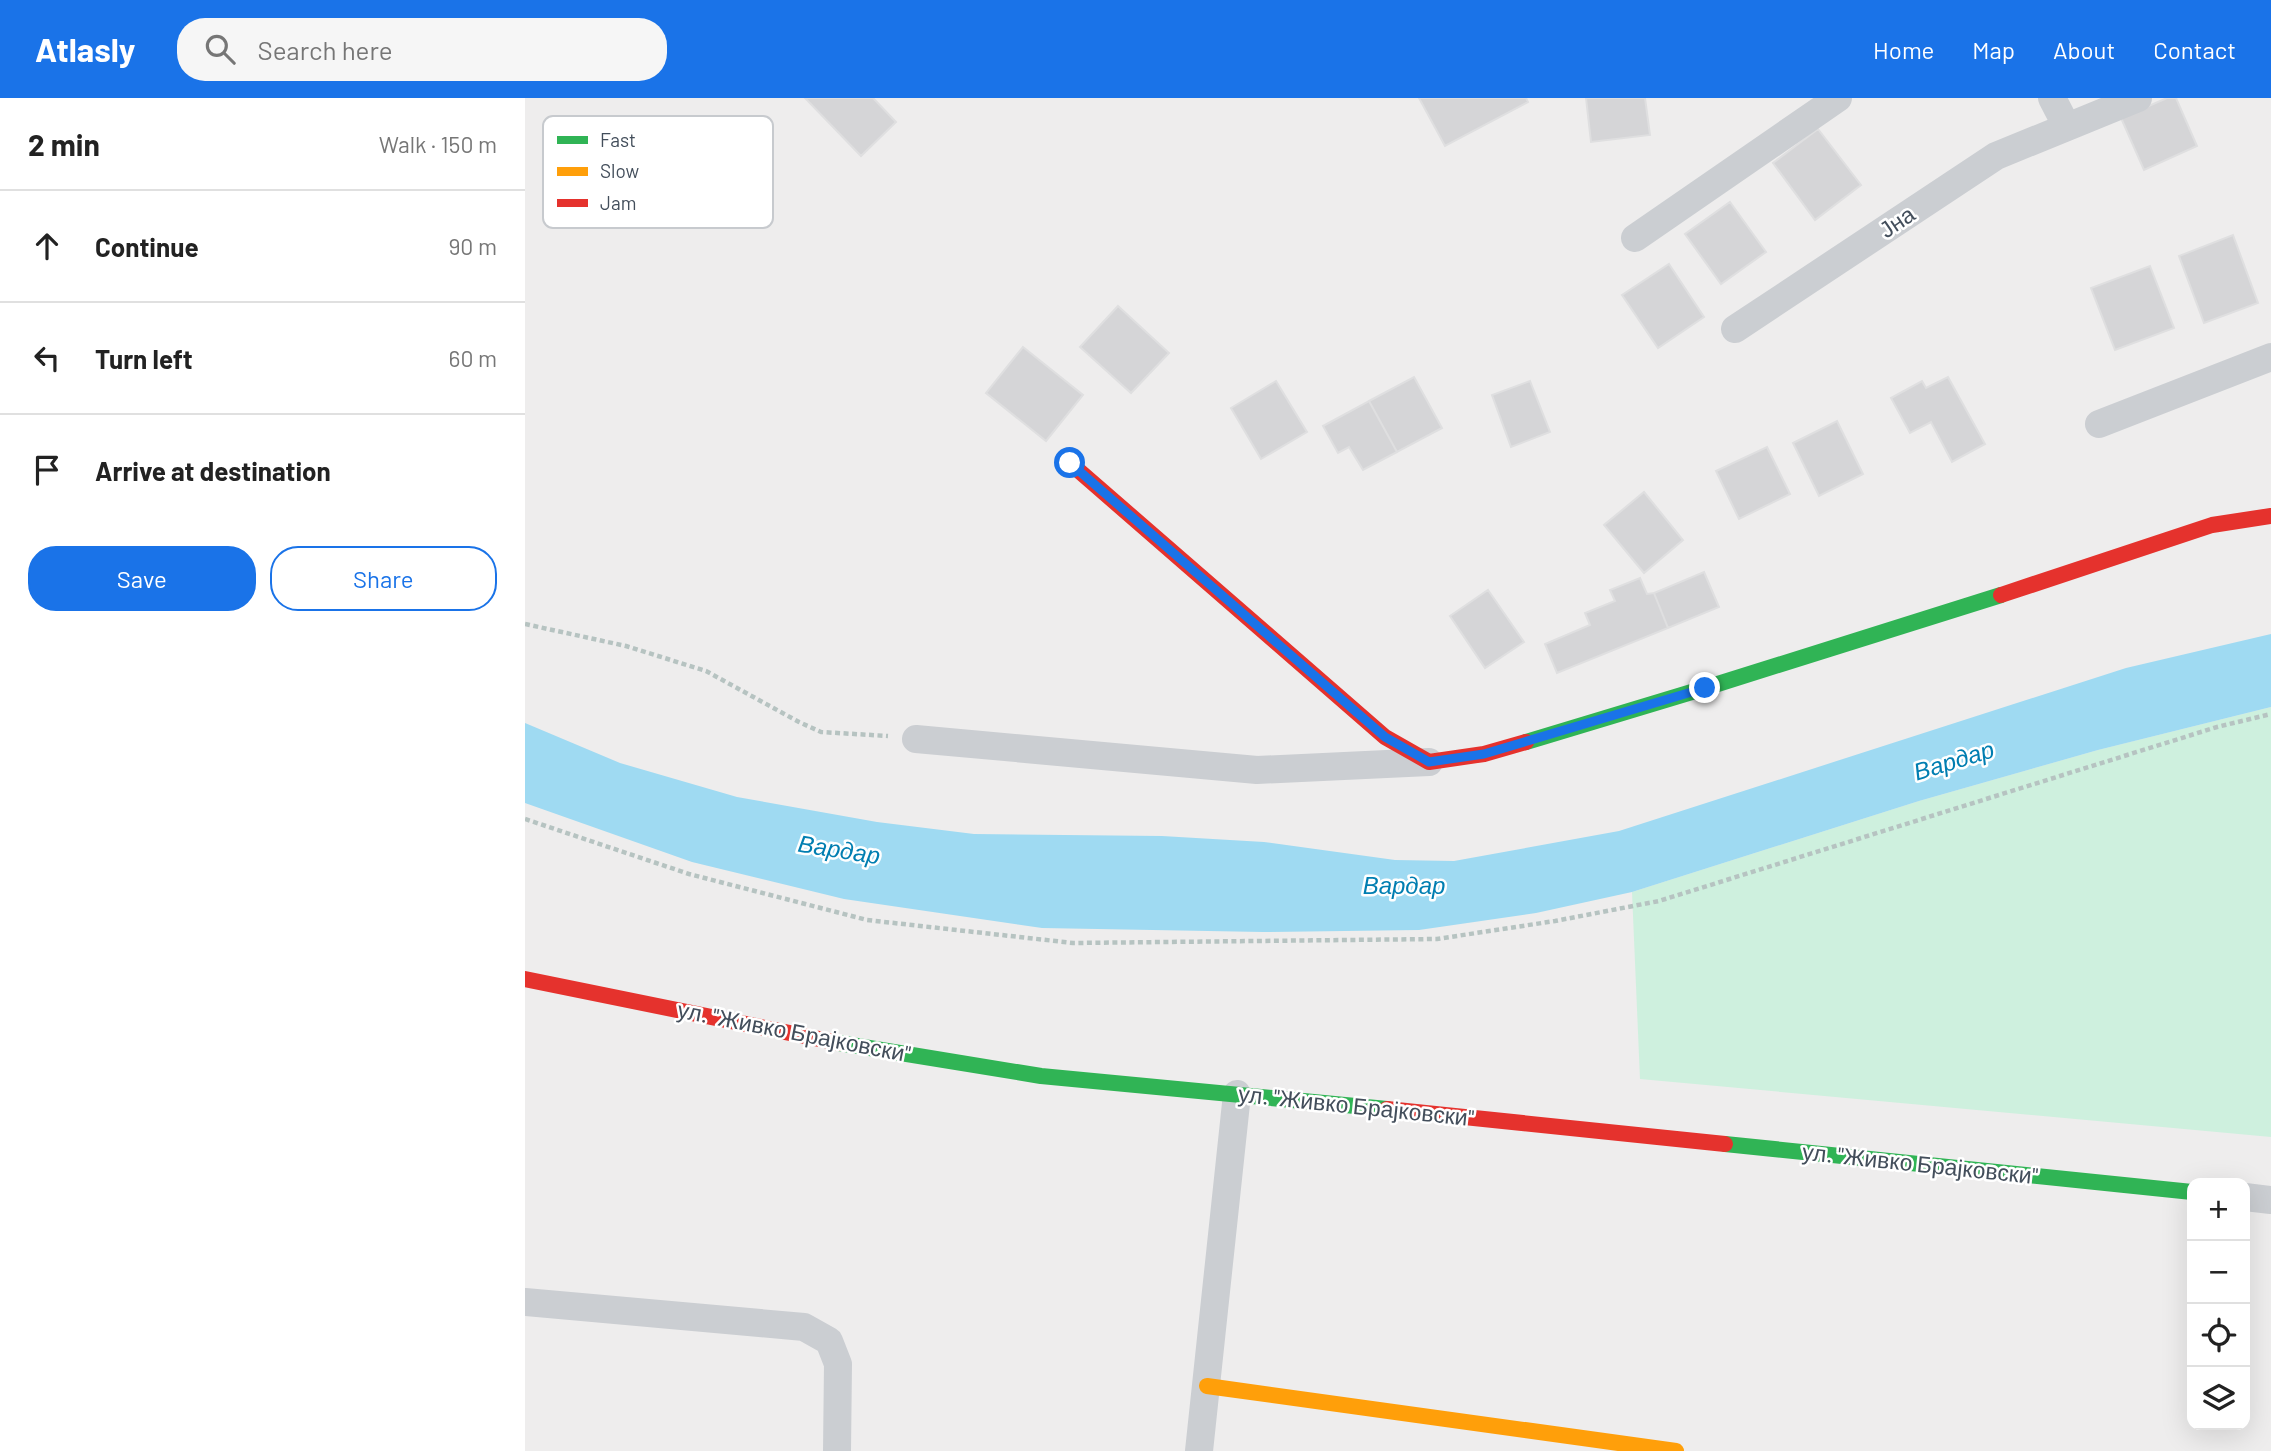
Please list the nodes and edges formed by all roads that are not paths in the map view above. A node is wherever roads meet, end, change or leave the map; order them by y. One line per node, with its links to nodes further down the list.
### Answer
1 (1838, 98): 5 (street)
2 (2052, 98): 4 (street)
3 (2138, 98): 4 (street, Јна)
4 (2067, 127): 6 (street, Јна)
5 (1635, 238)
6 (1735, 329)
7 (2271, 357): 8 (street)
8 (2099, 424)
9 (1070, 463): 12 (street)
10 (2271, 516): 12 (street)
11 (916, 739): 12 (street)
12 (1429, 762)
13 (525, 979): 14 (street, ул. "Живко Брајковски")
14 (1237, 1094): 15 (street, ул. "Живко Брајковски"); 19 (street)
15 (2187, 1191)
16 (2250, 1198): 17 (street)
17 (2271, 1200)
18 (525, 1303): 21 (street)
19 (1207, 1386): 20 (street); 22 (street)
20 (1513, 1440): 23 (street)
21 (837, 1451)
22 (1199, 1451)
23 (1676, 1451)

